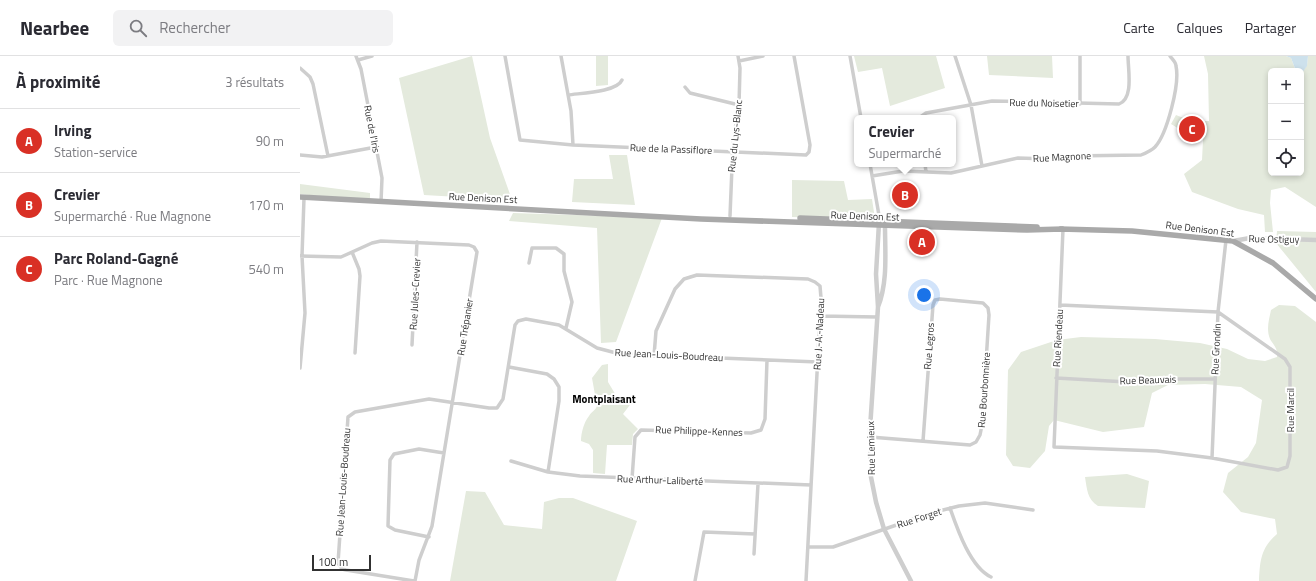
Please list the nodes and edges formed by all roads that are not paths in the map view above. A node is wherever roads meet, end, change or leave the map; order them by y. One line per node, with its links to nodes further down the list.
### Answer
1 (372, 56): 12 (street)
2 (504, 56): 23 (street, Rue de la Passiflore)
3 (561, 56): 17 (street)
4 (738, 56): 13 (street, Rue du Lys-Blanc)
5 (763, 56): 13 (street)
6 (794, 56): 25 (street, Rue de la Passiflore)
7 (850, 56): 21 (street)
8 (955, 56): 20 (street)
9 (1080, 56): 18 (street)
10 (1128, 56): 18 (street, Rue du Noisetier)
11 (1170, 56): 28 (street, Rue Magnone)
12 (357, 58): 24 (street, Rue de l'Iris)
13 (739, 61): 19 (street, Rue du Lys-Blanc)
14 (300, 68): 27 (street)
15 (622, 80): 17 (street)
16 (685, 86): 19 (street)
17 (568, 95): 23 (street)
18 (1080, 104): 20 (street, Rue du Noisetier)
19 (739, 105): 25 (street, Rue du Lys-Blanc)
20 (972, 105): 22 (street, Rue du Noisetier); 28 (street)
21 (860, 115)
22 (923, 115)
23 (573, 145): 25 (street, Rue de la Passiflore)
24 (376, 147): 27 (street); 34 (street, Rue de l'Iris)
25 (732, 152): 36 (street, Rue du Lys-Blanc)
26 (300, 155): 27 (street)
27 (328, 156)
28 (982, 166): 31 (street, Rue Magnone)
29 (870, 167): 32 (street, Rue Lemieux)
30 (925, 167): 31 (street)
31 (926, 172): 32 (street, Rue Magnone)
32 (872, 176): 37 (street, Rue Lemieux)
33 (302, 197): 34 (main road, Rue Denison Est); 45 (street)
34 (381, 202): 35 (main road, Rue Denison Est)
35 (666, 216): 36 (main road, Rue Denison Est); 37 (main road, Rue Denison Est)
36 (730, 216): 37 (main road, Rue Denison Est)
37 (879, 223): 38 (main road, Rue Denison Est); 39 (main road, Rue Denison Est); 50 (street, Rue Lemieux)
38 (885, 226): 39 (main road, Rue Denison Est); 50 (street, Rue Lemieux)
39 (1063, 229): 40 (main road, Rue Denison Est); 49 (street, Rue Riendeau)
40 (1226, 240): 42 (main road, Rue Denison Est); 51 (street, Rue Grondin)
41 (1316, 240): 42 (street, Rue Ostiguy)
42 (1233, 241): 47 (main road, Rue Denison Est)
43 (417, 242): 44 (street, Rue Trépanier); 55 (street, Rue Jules-Crevier); 64 (street, Rue Trépanier)
44 (352, 252): 45 (street, Rue Trépanier); 56 (street)
45 (301, 256): 61 (street)
46 (529, 263): 54 (street)
47 (1316, 299)
48 (983, 303): 66 (street, Rue Legros); 66 (street, Rue Bourbonnière)
49 (1060, 305): 51 (street); 62 (street, Rue Riendeau)
50 (878, 306): 53 (street, Rue Lemieux)
51 (1218, 312): 63 (street, Rue Grondin); 69 (street, Rue Marcil)
52 (820, 316): 53 (street); 57 (street, Rue J.-A.-Nadeau); 59 (street, Rue J.-A.-Nadeau)
53 (877, 317): 65 (street, Rue Lemieux)
54 (566, 328): 57 (street, Rue Jean-Louis-Boudreau); 60 (street, Rue Jean-Louis-Boudreau)
55 (412, 345)
56 (355, 354)
57 (654, 356): 58 (street, Rue Jean-Louis-Boudreau)
58 (767, 360): 59 (street, Rue Jean-Louis-Boudreau); 72 (street, Rue Philippe-Kennes)
59 (818, 362): 74 (street, Rue J.-A.-Nadeau)
60 (509, 367): 64 (street, Rue Jean-Louis-Boudreau); 71 (street)
61 (300, 368)
62 (1056, 378): 63 (street, Rue Beauvais); 67 (street, Rue Riendeau)
63 (1215, 379): 69 (street, Rue Grondin)
64 (453, 402): 68 (street, Rue Trépanier); 83 (street, Rue Jean-Louis-Boudreau)
65 (870, 437): 66 (street, Rue Bourbonnière); 77 (street, Rue Lemieux)
66 (923, 441)
67 (1054, 447): 69 (street, Rue Marcil)
68 (444, 453): 79 (street, Rue Trépanier); 79 (street)
69 (1212, 458)
70 (511, 461): 71 (street, Rue Arthur-Laliberté)
71 (548, 472): 72 (street, Rue Arthur-Laliberté)
72 (632, 479): 73 (street, Rue Arthur-Laliberté)
73 (758, 484): 74 (street, Rue Arthur-Laliberté); 78 (street)
74 (811, 486): 80 (street, Rue J.-A.-Nadeau)
75 (950, 508): 76 (street, Rue Forget); 77 (street, Rue Forget); 82 (street)
76 (1033, 510)
77 (884, 529): 80 (street, Rue Forget); 86 (street, Rue Lemieux)
78 (755, 534): 81 (street); 84 (street)
79 (429, 537): 83 (street, Rue Trépanier)
80 (808, 547): 85 (street, Rue J.-A.-Nadeau)
81 (754, 554)
82 (991, 577)
83 (415, 581)
84 (695, 581)
85 (806, 581)
86 (910, 581)

